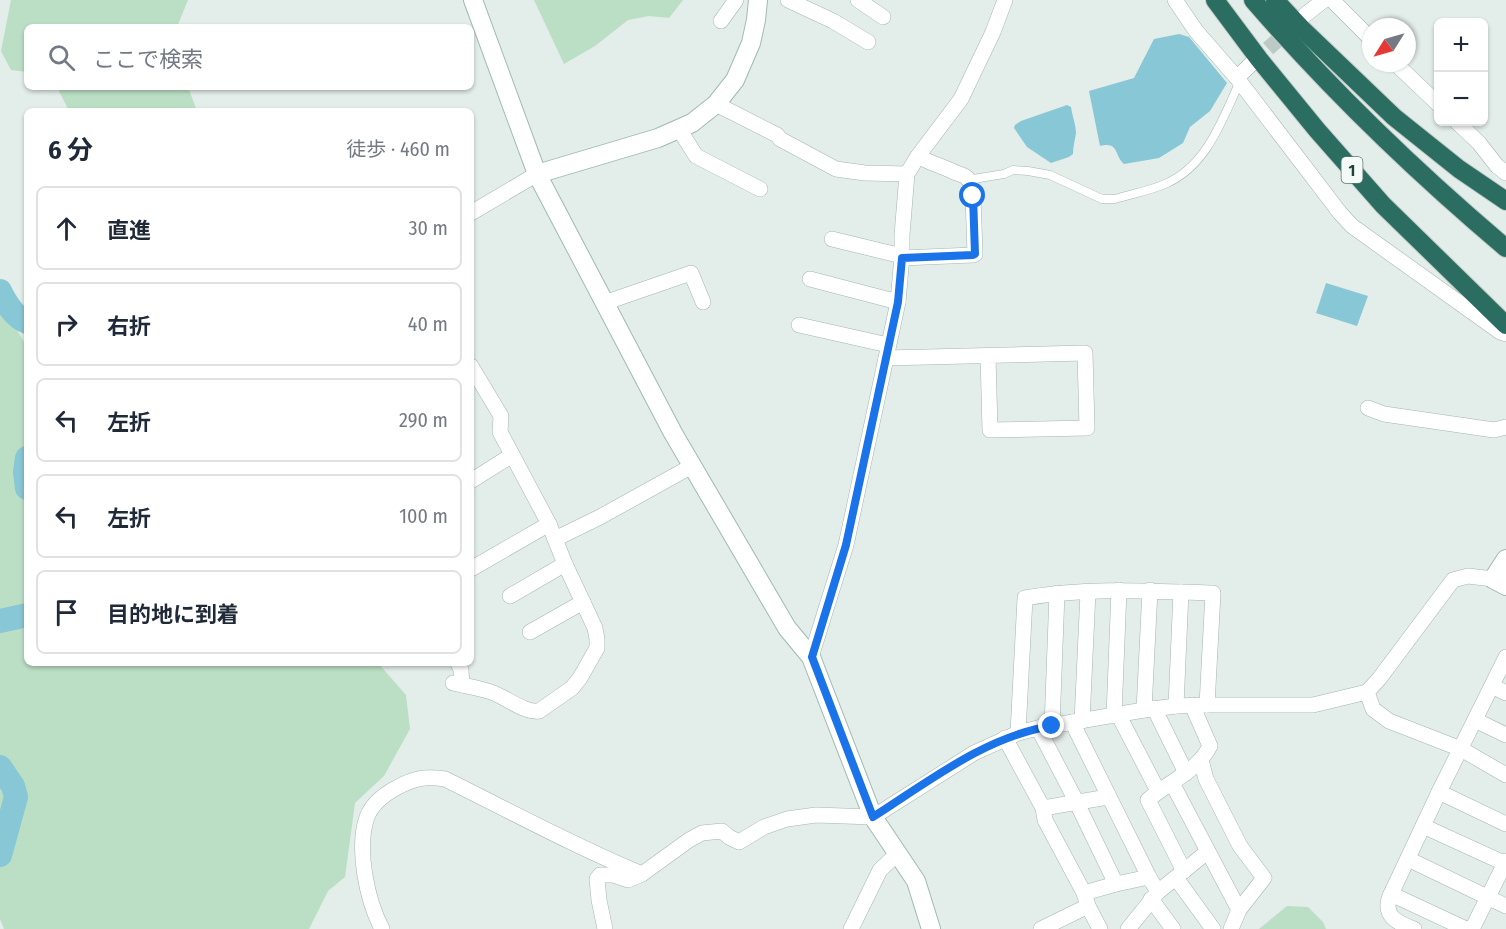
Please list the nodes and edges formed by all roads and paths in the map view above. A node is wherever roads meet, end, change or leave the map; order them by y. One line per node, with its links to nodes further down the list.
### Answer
1 (473, 0): 27 (street)
2 (736, 0): 15 (street)
3 (758, 0): 22 (street)
4 (788, 0): 17 (street)
5 (858, 0): 14 (street)
6 (1005, 0): 25 (street)
7 (1175, 0): 20 (street)
8 (1215, 0): 41 (highway, 1)
9 (1253, 0): 34 (highway)
10 (1275, 0): 31 (highway)
11 (1323, 0): 13 (street)
12 (1332, 0): 16 (street)
13 (1305, 15)
14 (883, 16)
15 (721, 21)
16 (1362, 30)
17 (868, 42)
18 (1251, 64): 20 (street)
19 (1404, 72): 21 (street)
20 (1239, 81): 29 (lane); 42 (street)
21 (1434, 100)
22 (716, 104): 24 (street); 28 (street)
23 (1460, 126): 26 (street)
24 (679, 129): 27 (street); 30 (street)
25 (918, 156): 28 (street); 29 (street)
26 (1506, 173)
27 (537, 174): 32 (street); 39 (street)
28 (907, 174): 35 (street)
29 (969, 181): 35 (street)
30 (760, 189)
31 (1506, 201)
32 (474, 211)
33 (832, 238): 35 (street)
34 (1506, 248)
35 (902, 257): 38 (street)
36 (810, 279): 38 (street)
37 (703, 302): 39 (street)
38 (898, 302): 43 (street)
39 (604, 303): 49 (street)
40 (799, 325): 43 (street)
41 (1506, 325)
42 (1506, 334)
43 (887, 352): 44 (street); 65 (street)
44 (988, 356): 44 (street)
45 (474, 371): 48 (street)
46 (1368, 408): 47 (street)
47 (1506, 427)
48 (512, 455): 50 (street); 51 (street)
49 (692, 465): 52 (street); 65 (street)
50 (474, 478)
51 (549, 524): 52 (street); 55 (street)
52 (555, 539): 54 (street)
53 (1506, 560): 56 (street)
54 (565, 564): 62 (street); 63 (street)
55 (474, 567)
56 (1500, 583): 69 (street)
57 (1119, 590): 58 (street); 59 (street); 74 (street)
58 (1150, 590): 60 (street); 73 (street)
59 (1088, 592): 61 (street); 76 (street)
60 (1181, 592): 71 (street); 72 (street)
61 (1057, 593): 77 (street); 79 (street)
62 (510, 596)
63 (583, 602): 64 (street); 67 (street)
64 (530, 632)
65 (812, 657): 90 (street)
66 (1506, 657): 68 (street)
67 (459, 666)
68 (1499, 689): 75 (street)
69 (1366, 692): 71 (street); 80 (street)
70 (1192, 705): 71 (street); 72 (street); 81 (street)
71 (1208, 705)
72 (1176, 706): 73 (street)
73 (1149, 709): 74 (street); 82 (street)
74 (1116, 714): 76 (street); 85 (street)
75 (1475, 720): 78 (street); 80 (street)
76 (1077, 721): 77 (street); 87 (street)
77 (1045, 727): 79 (street); 88 (street)
78 (1506, 735)
79 (1012, 736): 89 (street); 90 (street)
80 (1461, 749): 83 (street); 86 (street)
81 (1201, 760): 82 (street); 106 (street)
82 (1186, 772): 84 (street)
83 (1506, 775)
84 (1172, 783): 85 (street); 93 (street)
85 (1158, 791): 98 (street)
86 (1439, 792): 91 (street); 92 (street)
87 (1108, 797): 88 (street); 99 (street)
88 (1076, 803): 89 (street); 100 (street)
89 (1043, 808): 104 (street)
90 (873, 817): 94 (street); 97 (street)
91 (1506, 824)
92 (1423, 826): 95 (street); 96 (street)
93 (1207, 852): 98 (street); 106 (street)
94 (897, 854): 111 (street); 112 (street)
95 (1408, 859): 101 (street); 103 (street)
96 (1506, 863): 103 (street)
97 (642, 874): 109 (street); 110 (street)
98 (1180, 875): 102 (street); 115 (street)
99 (1149, 877): 100 (street); 102 (street)
100 (1116, 884): 104 (street)
101 (1391, 894): 117 (street); 118 (street)
102 (1154, 895): 108 (street); 114 (street)
103 (1488, 898): 105 (street); 119 (street)
104 (1086, 899): 107 (street); 113 (street)
105 (1506, 906)
106 (1239, 910): 116 (street)
107 (1051, 927)
108 (1132, 927)
109 (382, 929)
110 (605, 929)
111 (851, 929)
112 (931, 929)
113 (1100, 929)
114 (1173, 929)
115 (1213, 929)
116 (1231, 929)
117 (1414, 929)
118 (1466, 929)
119 (1473, 929)

